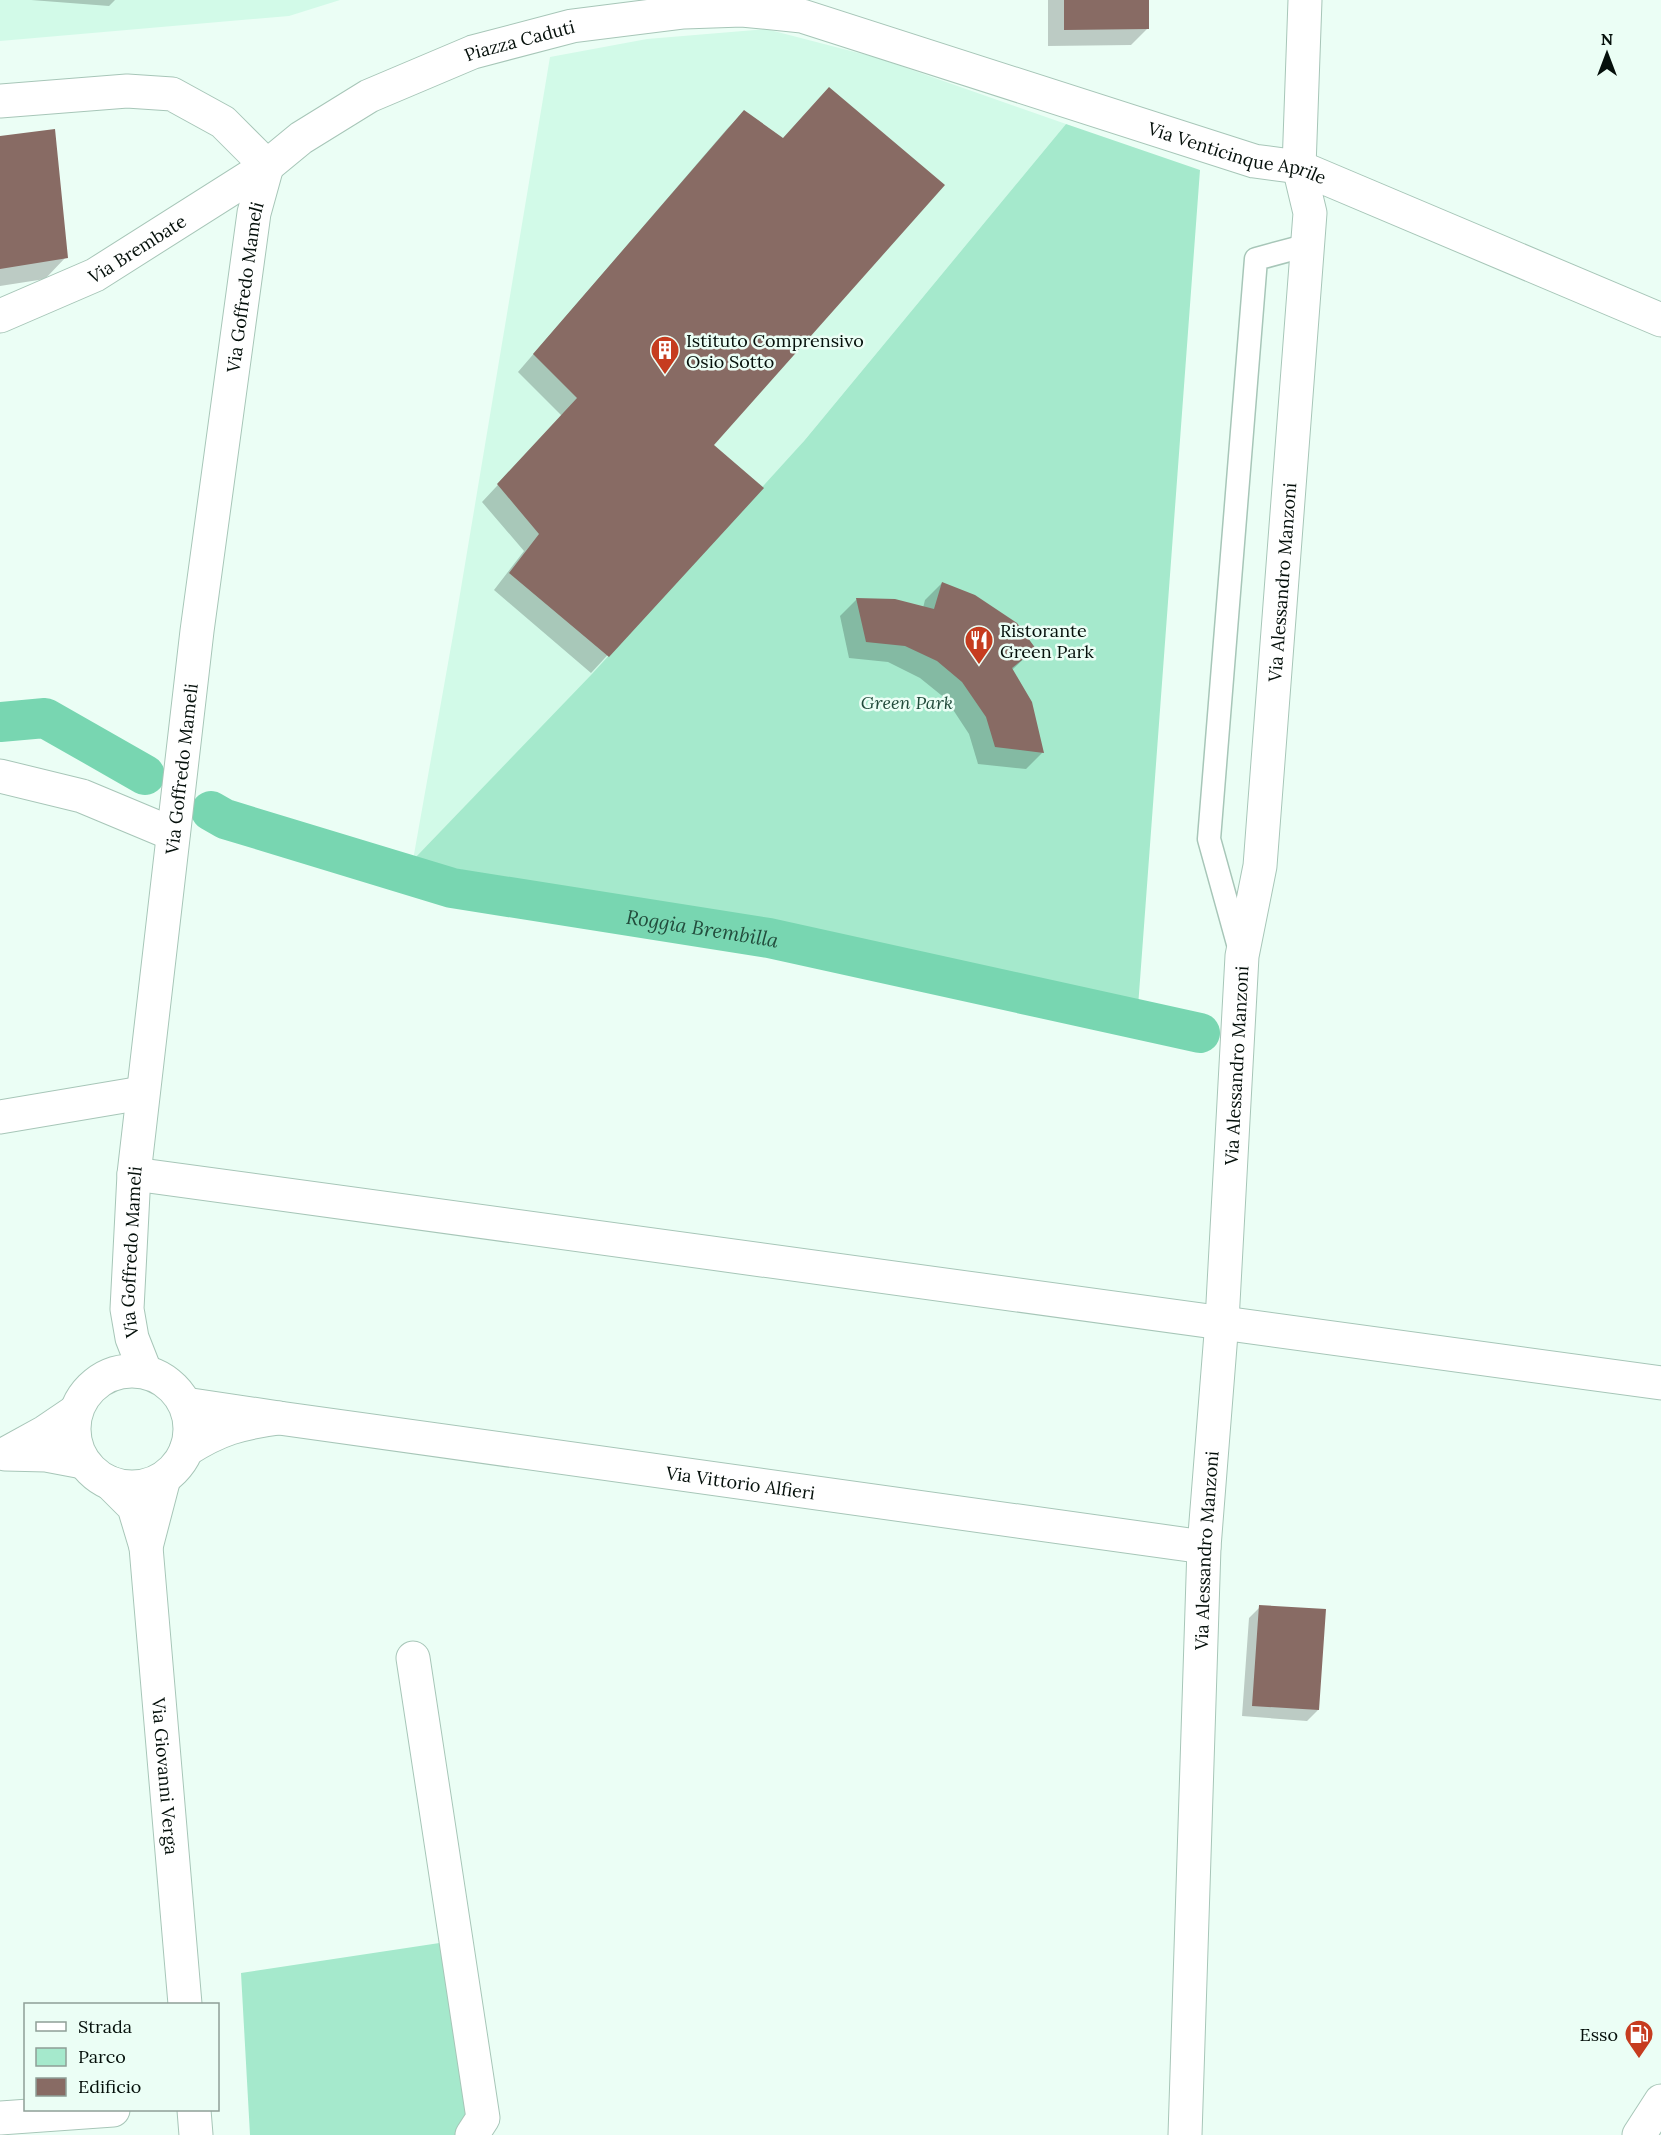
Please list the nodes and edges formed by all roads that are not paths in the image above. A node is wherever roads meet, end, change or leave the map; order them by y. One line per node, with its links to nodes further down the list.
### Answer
1 (1305, 0): 5 (street, Via Alessandro Manzoni)
2 (805, 8): 4 (street, Piazza Caduti); 5 (street, Via Venticinque Aprile)
3 (0, 101): 4 (street)
4 (267, 166): 7 (street, Via Brembate); 10 (street, Via Goffredo Mameli)
5 (1299, 167): 6 (street, Via Alessandro Manzoni); 8 (street, Via Venticinque Aprile)
6 (1308, 245): 11 (street, Via Alessandro Manzoni); 11 (lane)
7 (0, 316)
8 (1661, 320)
9 (0, 776): 10 (street)
10 (173, 834): 12 (street, Via Goffredo Mameli)
11 (1242, 956): 15 (street, Via Alessandro Manzoni)
12 (142, 1093): 13 (street); 14 (street, Via Goffredo Mameli)
13 (0, 1116)
14 (134, 1174): 15 (street); 16 (street, Via Goffredo Mameli)
15 (1222, 1321): 17 (street); 27 (street, Via Alessandro Manzoni)
16 (145, 1371): 18 (street); 19 (street)
17 (1661, 1383)
18 (185, 1404): 20 (street, Via Vittorio Alfieri); 21 (street)
19 (76, 1411): 22 (street); 23 (street)
20 (279, 1418): 21 (street, Via Vittorio Alfieri); 27 (street, Via Vittorio Alfieri)
21 (186, 1450): 24 (street)
22 (3, 1454): 23 (street)
23 (83, 1462): 25 (street)
24 (164, 1478): 25 (street); 26 (street, Via Giovanni Verga)
25 (110, 1483): 26 (street, Via Giovanni Verga)
26 (146, 1547): 29 (street, Via Giovanni Verga)
27 (1204, 1547): 36 (street, Via Alessandro Manzoni)
28 (413, 1658): 35 (street)
29 (185, 2003)
30 (1661, 2101): 37 (street)
31 (88, 2111): 33 (street)
32 (194, 2111): 34 (street)
33 (0, 2118)
34 (196, 2135)
35 (472, 2135)
36 (1185, 2135)
37 (1640, 2135)

